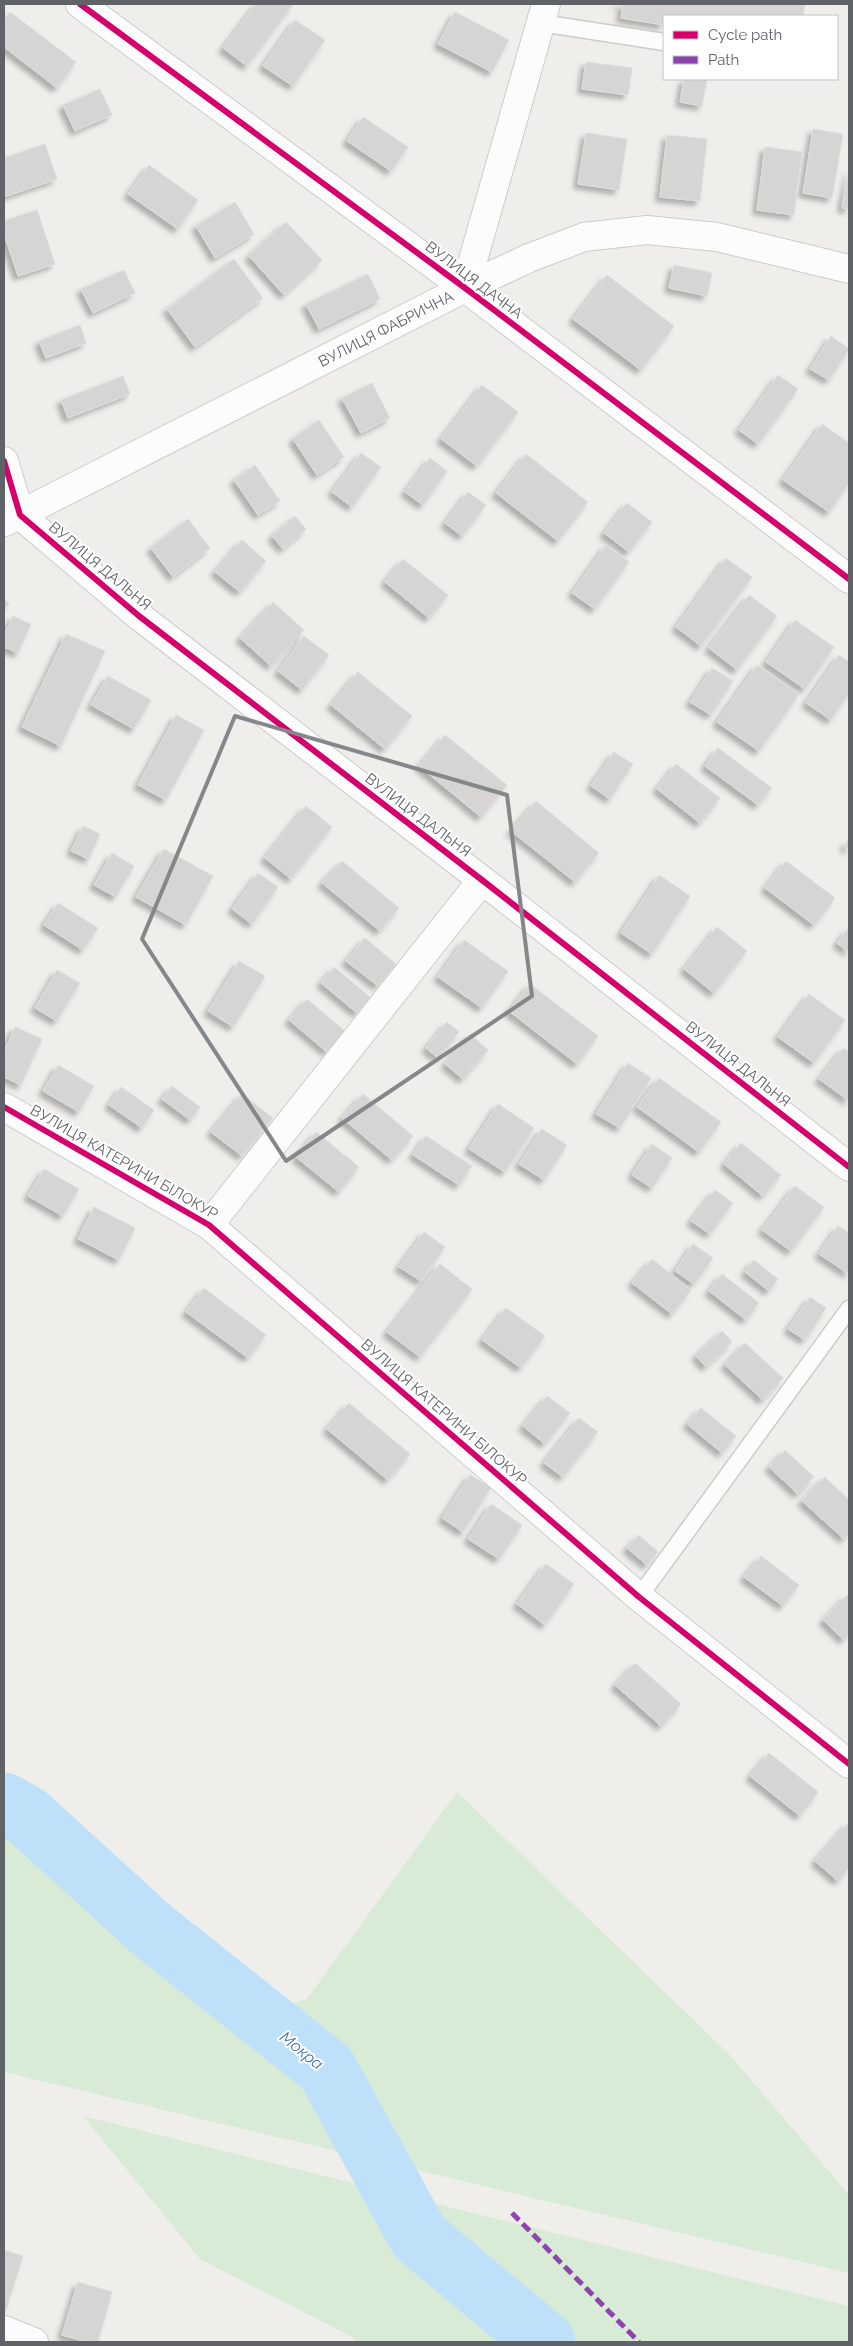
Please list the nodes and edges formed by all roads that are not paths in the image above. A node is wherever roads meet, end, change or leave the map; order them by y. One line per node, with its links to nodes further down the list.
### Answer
1 (80, 4): 5 (street, ВУЛИЦЯ ДАЧНА)
2 (544, 13): 3 (lane); 5 (street, ВУЛИЦЯ ДАЧНА)
3 (663, 42)
4 (849, 269): 5 (street, ВУЛИЦЯ ФАБРИЧНА)
5 (465, 288): 7 (street, ВУЛИЦЯ ФАБРИЧНА); 8 (street, ВУЛИЦЯ ДАЧНА)
6 (4, 461): 7 (street)
7 (12, 519): 9 (street, ВУЛИЦЯ ДАЛЬНЯ)
8 (849, 579)
9 (482, 880): 11 (street, ВУЛИЦЯ ДАЛЬНЯ); 12 (street)
10 (4, 1107): 12 (street, ВУЛИЦЯ КАТЕРИНИ БІЛОКУР)
11 (849, 1166)
12 (209, 1224): 14 (street, ВУЛИЦЯ КАТЕРИНИ БІЛОКУР)
13 (849, 1309): 14 (lane)
14 (638, 1597): 15 (street, ВУЛИЦЯ КАТЕРИНИ БІЛОКУР)
15 (849, 1764)
16 (4, 2330): 17 (street)
17 (34, 2342)

